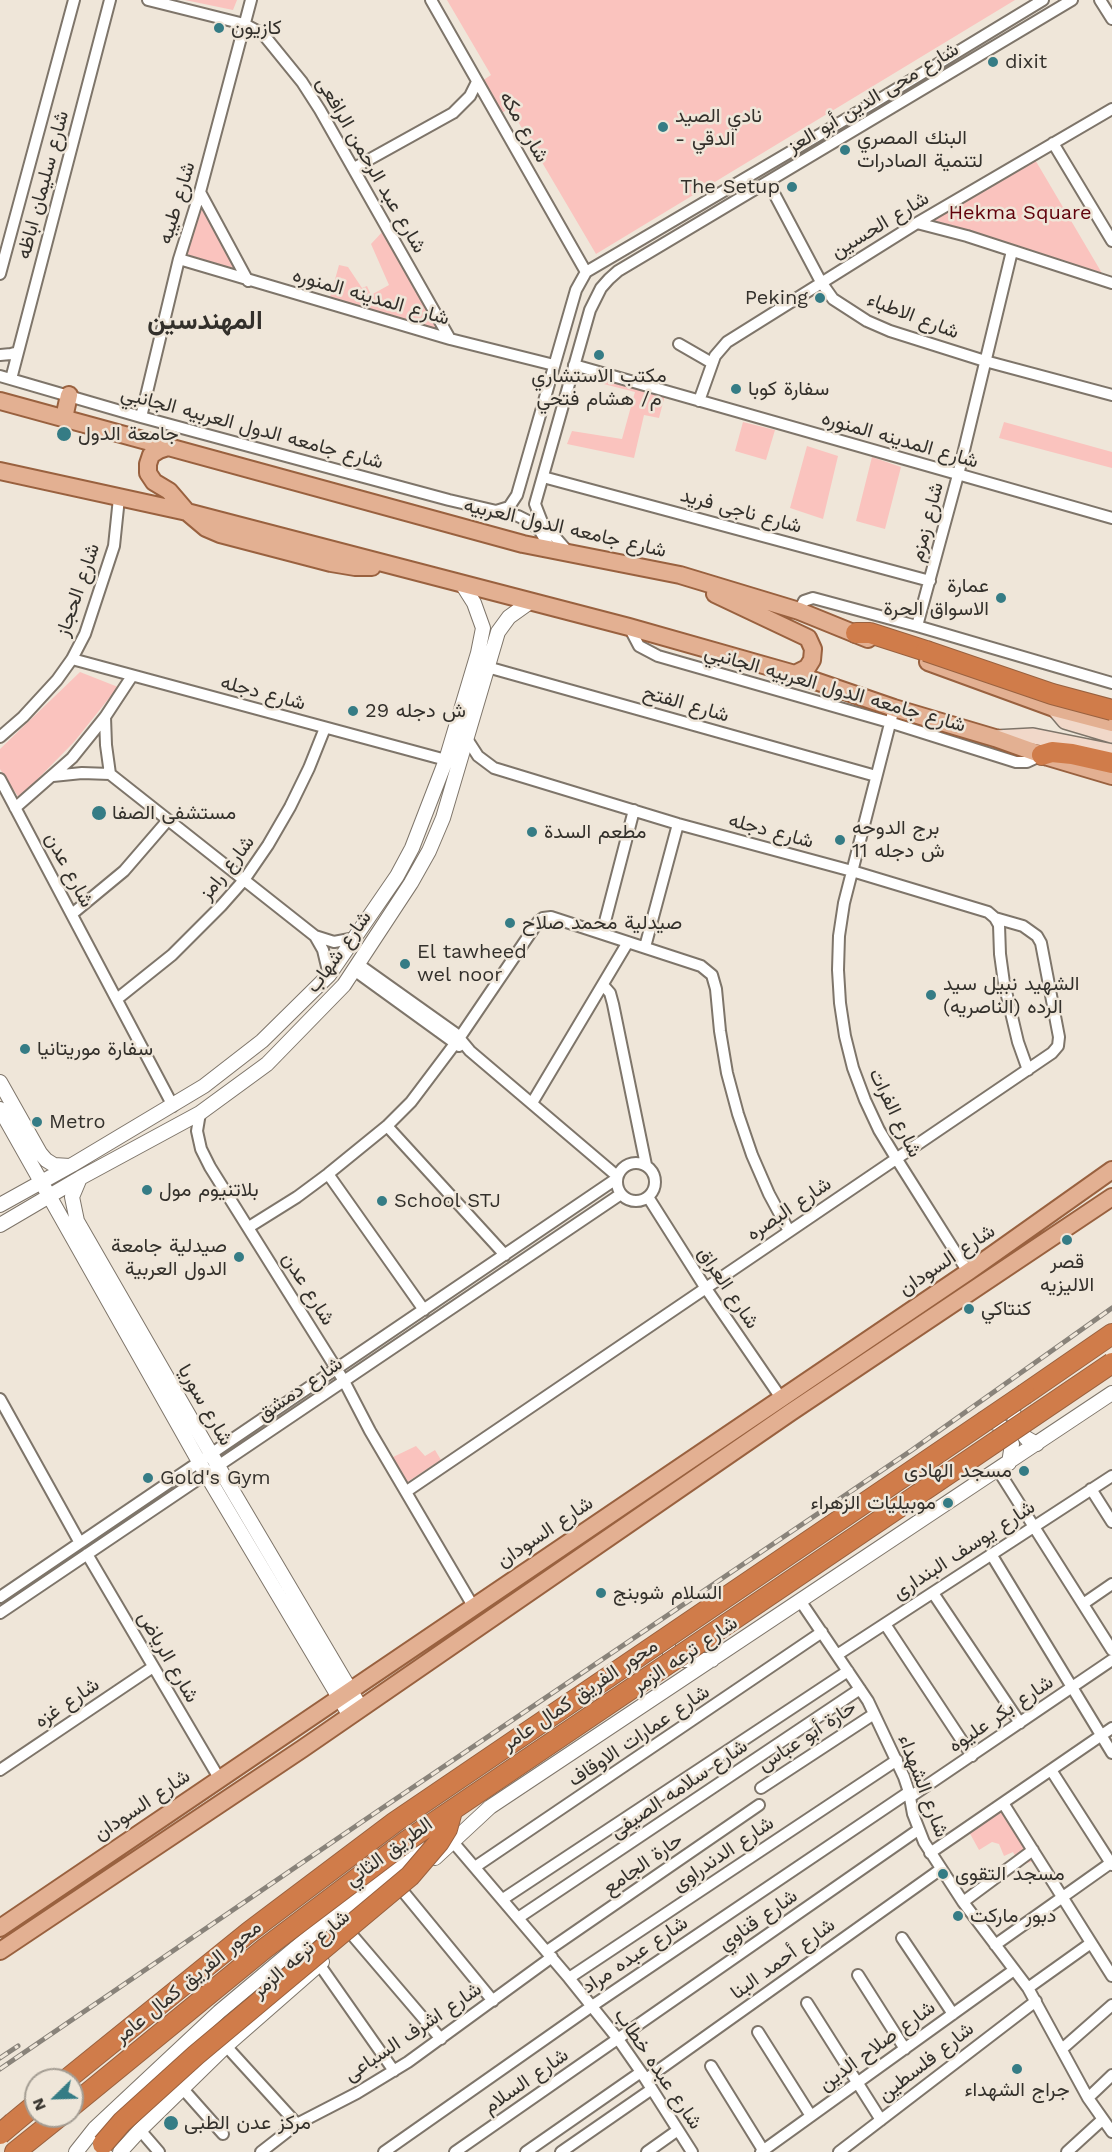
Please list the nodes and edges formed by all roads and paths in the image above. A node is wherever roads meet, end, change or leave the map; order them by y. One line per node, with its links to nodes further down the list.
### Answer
1 (74, 0): 19 (street, شارع سليمان اباظه)
2 (110, 0): 29 (street, شارع سليمان اباظه)
3 (148, 0): 10 (street, شارع عبد الرحمن الرافعى)
4 (251, 0): 10 (street, شارع طيبه)
5 (431, 0): 11 (street, شارع مكه)
6 (1043, 0): 23 (street, شارع محى الدين أبو العز)
7 (1072, 0): 15 (street, شارع محى الدين أبو العز)
8 (1100, 0): 9 (street)
9 (1112, 19)
10 (244, 24): 14 (street, شارع عبد الرحمن الرافعى); 16 (street, شارع طيبه)
11 (477, 82): 14 (street); 23 (street, شارع مكه)
12 (1112, 109): 13 (street, شارع الحسين)
13 (1053, 143): 17 (street, شارع الحسين); 18 (street)
14 (354, 168): 27 (street, شارع عبد الرحمن الرافعى)
15 (768, 182): 25 (street, شارع الاطباء); 34 (street, شارع محى الدين أبو العز)
16 (200, 192): 21 (street, شارع طيبه); 24 (street)
17 (917, 223): 20 (street); 25 (street, شارع الحسين)
18 (1112, 240)
19 (3, 247): 22 (street, شارع سليمان اباظه)
20 (1012, 251): 26 (street); 31 (street, شارع زمزم)
21 (179, 259): 24 (street, شارع المدينه المنوره); 40 (street, شارع طيبه)
22 (0, 271)
23 (586, 272): 33 (street)
24 (248, 280): 27 (street, شارع المدينه المنوره)
25 (821, 282): 31 (street, شارع الاطباء); 32 (street, شارع الحسين)
26 (1112, 283)
27 (450, 339): 33 (street, شارع المدينه المنوره)
28 (679, 345): 32 (street)
29 (18, 352): 30 (street); 35 (street, شارع سليمان اباظه)
30 (0, 355)
31 (985, 361): 37 (street, شارع الاطباء); 44 (street, شارع زمزم)
32 (712, 363): 39 (street, شارع الحسين)
33 (554, 365): 46 (street)
34 (574, 365): 39 (street, شارع المدينه المنوره); 45 (street, شارع محى الدين أبو العز)
35 (6, 377): 36 (street, شارع جامعه الدول العربيه الجانبي)
36 (69, 395): 40 (street, شارع جامعه الدول العربيه الجانبي); 41 (main road)
37 (1112, 395)
38 (0, 401): 41 (main road, شارع جامعه الدول العربيه)
39 (699, 401): 44 (street, شارع المدينه المنوره)
40 (141, 417): 49 (street, شارع جامعه الدول العربيه الجانبي)
41 (64, 418): 42 (main road, شارع جامعه الدول العربيه)
42 (168, 447): 50 (main road); 52 (main road, شارع جامعه الدول العربيه)
43 (0, 471): 47 (main road)
44 (958, 475): 51 (street, شارع المدينه المنوره); 55 (street, شارع زمزم)
45 (543, 477): 48 (street, شارع محى الدين أبو العز); 55 (street, شارع ناجى فريد)
46 (517, 495): 48 (street); 49 (street)
47 (119, 498): 50 (main road); 64 (street, شارع الحجاز)
48 (536, 504): 53 (street)
49 (496, 511): 52 (street, شارع جامعه الدول العربيه الجانبي)
50 (187, 512): 56 (main road)
51 (1112, 518)
52 (551, 550): 53 (main road, شارع جامعه الدول العربيه)
53 (569, 553): 54 (main road, شارع جامعه الدول العربيه)
54 (680, 575): 58 (main road, شارع جامعه الدول العربيه); 66 (main road)
55 (930, 581): 59 (street, شارع زمزم)
56 (462, 584): 57 (main road); 61 (street)
57 (530, 602): 60 (main road); 62 (street, شارع شهاب)
58 (799, 611): 59 (street); 63 (main road, شارع جامعه الدول العربيه)
59 (917, 626): 68 (street)
60 (629, 627): 66 (main road); 71 (street, شارع جامعه الدول العربيه الجانبي)
61 (483, 628): 62 (street); 81 (street, شارع شهاب)
62 (498, 632): 65 (street, شارع شهاب)
63 (856, 633): 69 (main road, شارع جامعه الدول العربيه); 70 (highway, bridge)
64 (72, 659): 67 (street, شارع دجله); 76 (street, شارع الحجاز)
65 (487, 667): 78 (street, شارع شهاب); 85 (street, شارع الفتح)
66 (795, 674): 71 (main road)
67 (132, 676): 72 (street); 74 (street, شارع دجله)
68 (1112, 684)
69 (1054, 708): 73 (main road, شارع جامعه الدول العربيه); 75 (main road)
70 (1112, 710)
71 (892, 715): 77 (main road); 80 (street, شارع جامعه الدول العربيه الجانبي); 85 (street, شارع الفرات)
72 (105, 717): 83 (street); 84 (street)
73 (1112, 723)
74 (325, 728): 81 (street, شارع دجله); 93 (street, شارع رامز)
75 (1112, 735)
76 (0, 737)
77 (994, 738): 79 (main road); 80 (main road)
78 (467, 739): 89 (street, شارع دجله); 101 (street, شارع شهاب)
79 (1112, 752)
80 (1042, 755): 82 (highway); 86 (main road)
81 (446, 760): 98 (street, شارع شهاب)
82 (1112, 763)
83 (110, 774): 84 (street); 90 (street)
84 (53, 776): 88 (street)
85 (876, 776): 92 (street, شارع الفرات)
86 (1112, 776)
87 (0, 779): 88 (street, شارع عدن)
88 (15, 808): 94 (street, شارع عدن)
89 (634, 810): 91 (street, شارع دجله); 96 (street)
90 (168, 820): 93 (street); 94 (street)
91 (678, 824): 92 (street, شارع دجله); 100 (street)
92 (852, 871): 95 (street, شارع دجله); 113 (street, شارع الفرات)
93 (244, 880): 97 (street); 104 (street, شارع رامز)
94 (72, 914): 104 (street, شارع عدن)
95 (995, 918): 106 (street); 106 (street, شارع البصره)
96 (602, 933): 99 (street); 105 (street)
97 (315, 936): 98 (street); 102 (street)
98 (354, 938): 102 (street, شارع شهاب)
99 (628, 942): 100 (street); 103 (street)
100 (645, 947): 132 (street)
101 (356, 967): 105 (street); 111 (street, شارع شهاب)
102 (329, 975): 109 (street, شارع شهاب)
103 (603, 985): 108 (street); 115 (street)
104 (117, 999): 109 (street, شارع عدن)
105 (458, 1041): 108 (street); 112 (street)
106 (1028, 1070): 113 (street, شارع البصره)
107 (0, 1082): 114 (street)
108 (532, 1103): 119 (street)
109 (173, 1106): 114 (street, شارع شهاب)
110 (0, 1108): 120 (street)
111 (201, 1113): 118 (street, شارع شهاب); 131 (street, شارع عدن)
112 (387, 1126): 117 (street); 133 (street)
113 (896, 1158): 132 (street, شارع البصره); 134 (street, شارع الفرات)
114 (72, 1165): 120 (street, شارع شهاب)
115 (646, 1165): 119 (street); 124 (street)
116 (1112, 1170): 134 (main road, شارع السودان)
117 (328, 1174): 131 (street); 136 (street)
118 (80, 1178): 123 (street, شارع شهاب); 148 (street, شارع سوريا)
119 (617, 1178): 122 (street); 133 (street, شارع دمشق)
120 (42, 1182): 123 (street, شارع سوريا); 126 (street, شارع شهاب)
121 (1112, 1184): 129 (main road)
122 (621, 1194): 124 (street); 140 (street, شارع دمشق)
123 (50, 1195): 128 (street, شارع شهاب); 148 (street, شارع سوريا)
124 (648, 1197): 135 (street, شارع العراق)
125 (1112, 1197): 129 (main road, شارع السودان)
126 (14, 1198): 127 (street, شارع شهاب); 128 (street)
127 (0, 1205)
128 (23, 1212): 130 (street, شارع شهاب)
129 (1083, 1216): 145 (main road, شارع السودان)
130 (0, 1225)
131 (249, 1227): 139 (street, شارع عدن)
132 (789, 1231): 135 (street, شارع البصره)
133 (505, 1255): 136 (street, شارع دمشق)
134 (968, 1272): 143 (main road, شارع السودان)
135 (705, 1287): 143 (street, شارع العراق); 152 (street, شارع البصره)
136 (424, 1310): 139 (street, شارع دمشق)
137 (1112, 1334): 236 (highway, محور الفريق كمال عامر, bridge)
138 (1112, 1363): 196 (highway, محور الفريق كمال عامر, bridge)
139 (336, 1369): 140 (street, شارع عدن); 148 (street, شارع دمشق)
140 (344, 1381): 148 (street, شارع دمشق); 152 (street, شارع عدن)
141 (1018, 1392): 147 (street)
142 (1112, 1393): 147 (street, شارع ترعه الزمر)
143 (781, 1398): 145 (main road); 163 (main road, شارع السودان)
144 (0, 1399): 155 (street)
145 (791, 1412): 178 (main road, شارع السودان)
146 (981, 1419): 149 (street)
147 (1037, 1444): 149 (street, شارع ترعه الزمر)
148 (209, 1464): 155 (street, شارع دمشق); 156 (street, شارع دمشق); 177 (street, شارع سوريا)
149 (1004, 1467): 154 (street); 161 (street, شارع ترعه الزمر)
150 (1112, 1476): 151 (street, شارع يوسف البندارى)
151 (1090, 1489): 153 (street); 154 (street, شارع يوسف البندارى)
152 (407, 1491): 163 (street, شارع عدن)
153 (1112, 1522)
154 (1033, 1526): 157 (street, شارع يوسف البندارى); 162 (street)
155 (80, 1543): 160 (street, شارع دمشق)
156 (87, 1554): 164 (street, شارع دمشق); 172 (street, شارع الرياض)
157 (991, 1554): 159 (street, شارع يوسف البندارى); 175 (street)
158 (1112, 1584): 162 (street)
159 (933, 1593): 166 (street, شارع يوسف البندارى); 181 (street)
160 (0, 1597)
161 (801, 1602): 167 (street, شارع الشهداء); 170 (street, شارع ترعه الزمر)
162 (1083, 1604): 168 (street)
163 (473, 1606): 177 (main road, شارع السودان)
164 (0, 1613)
165 (679, 1620): 170 (street)
166 (885, 1624): 169 (street, شارع يوسف البندارى); 186 (street)
167 (822, 1632): 169 (street, شارع الشهداء); 202 (street, شارع عمارات الاوقاف)
168 (1112, 1650)
169 (837, 1655): 173 (street, شارع الشهداء)
170 (714, 1659): 180 (street, شارع ترعه الزمر)
171 (1112, 1660): 175 (street, شارع بكر عليوه)
172 (153, 1667): 188 (street, شارع غزه); 190 (street, شارع الرياض)
173 (848, 1671): 176 (street, شارع الشهداء); 206 (street)
174 (602, 1673): 180 (street)
175 (1073, 1687): 181 (street, شارع بكر عليوه); 183 (street)
176 (860, 1689): 179 (street, شارع الشهداء); 208 (street, شارع سلامه الصيفى)
177 (344, 1693): 178 (street, شارع سوريا); 190 (main road, شارع السودان)
178 (355, 1712): 184 (main road, شارع السودان)
179 (874, 1714): 187 (street, شارع الشهداء); 191 (street, حارة أبو عباس)
180 (629, 1716): 195 (street, شارع ترعه الزمر)
181 (1020, 1723): 186 (street, شارع بكر عليوه)
182 (1112, 1728): 183 (street)
183 (1102, 1735): 185 (street); 189 (street)
184 (303, 1749): 210 (main road); 215 (main road, شارع السودان)
185 (1112, 1753)
186 (972, 1756): 192 (street, شارع بكر عليوه)
187 (897, 1760): 192 (street, شارع الشهداء); 221 (street, شارع الدندراوى)
188 (0, 1770)
189 (1051, 1770): 193 (street); 201 (street)
190 (219, 1778): 209 (main road, شارع السودان)
191 (761, 1788)
192 (910, 1794): 197 (street, شارع الشهداء); 227 (street, شارع عبده مراد)
193 (1003, 1803): 199 (street); 200 (street)
194 (759, 1805): 216 (street, حارة الجامع)
195 (490, 1808): 198 (street, شارع ترعه الزمر); 260 (street, الطريق الثاني)
196 (452, 1811): 243 (highway, محور الفريق كمال عامر, bridge); 256 (highway, bridge)
197 (918, 1830): 200 (street, شارع الشهداء); 231 (street, شارع قناوي)
198 (453, 1842): 202 (street, شارع عبده خطاب); 204 (street, شارع ترعه الزمر)
199 (1033, 1850): 205 (street); 207 (street)
200 (930, 1853): 203 (street, شارع الشهداء)
201 (1111, 1863): 205 (street)
202 (475, 1867): 206 (street, شارع عبده خطاب)
203 (941, 1869): 207 (street, شارع الشهداء); 239 (street, شارع أحمد البنا)
204 (400, 1889): 211 (street, شارع ترعه الزمر); 223 (street)
205 (1062, 1896): 213 (street); 214 (street)
206 (503, 1899): 208 (street, شارع عبده خطاب)
207 (963, 1902): 214 (street, شارع الشهداء)
208 (518, 1918): 216 (street, شارع عبده خطاب)
209 (0, 1928)
210 (0, 1936)
211 (353, 1936): 217 (street, شارع ترعه الزمر); 230 (street)
212 (902, 1938): 228 (street)
213 (1091, 1943): 220 (street); 222 (street)
214 (995, 1945): 218 (street, شارع الشهداء)
215 (0, 1951)
216 (550, 1954): 221 (street, شارع عبده خطاب); 223 (street, شارع اشرف السباعى)
217 (319, 1964): 232 (street, شارع ترعه الزمر); 237 (street)
218 (1014, 1970): 222 (street, شارع الشهداء); 228 (street, شارع صلاح الدين)
219 (858, 1975): 233 (street)
220 (1112, 1976)
221 (569, 1978): 227 (street, شارع عبده خطاب)
222 (1028, 1989): 224 (street, شارع الشهداء)
223 (493, 2001): 230 (street, شارع اشرف السباعى)
224 (1036, 2001): 234 (street, شارع الشهداء); 247 (street, شارع فلسطين)
225 (807, 2003): 240 (street)
226 (1112, 2005): 234 (street)
227 (592, 2006): 231 (street, شارع عبده خطاب); 263 (street, شارع عبده مراد)
228 (953, 2014): 233 (street, شارع صلاح الدين)
229 (758, 2032): 246 (street)
230 (441, 2039): 237 (street, شارع اشرف السباعى)
231 (618, 2039): 239 (street, شارع عبده خطاب); 264 (street, شارع السلام)
232 (226, 2046): 241 (street, شارع ترعه الزمر); 249 (street)
233 (905, 2049): 240 (street, شارع صلاح الدين)
234 (1062, 2049): 244 (street, شارع الشهداء)
235 (711, 2066): 257 (street)
236 (81, 2068)
237 (394, 2071): 249 (street, شارع اشرف السباعى)
238 (1112, 2075): 244 (street)
239 (644, 2076): 242 (street, شارع عبده خطاب); 265 (street, شارع أحمد البنا)
240 (858, 2082): 246 (street, شارع صلاح الدين); 247 (street)
241 (183, 2089): 251 (street, شارع ترعه الزمر); 255 (street)
242 (652, 2089): 252 (street, شارع عبده خطاب); 266 (street)
243 (84, 2096)
244 (1088, 2098): 248 (street, شارع الشهداء)
245 (24, 2113): 253 (highway, bridge)
246 (811, 2116): 257 (street, شارع صلاح الدين)
247 (881, 2120): 269 (street, شارع فلسطين)
248 (1102, 2120): 254 (street, شارع الشهداء); 270 (street)
249 (297, 2124): 262 (street, شارع اشرف السباعى)
250 (45, 2128): 259 (highway)
251 (140, 2130): 256 (street, شارع ترعه الزمر); 261 (street)
252 (678, 2130): 267 (street); 268 (street, شارع عبده خطاب)
253 (0, 2132): 258 (main road)
254 (1112, 2132)
255 (223, 2134)
256 (107, 2149)
257 (762, 2151)
258 (8, 2152)
259 (15, 2152)
260 (76, 2152)
261 (159, 2152)
262 (261, 2152)
263 (384, 2152)
264 (455, 2152)
265 (526, 2152)
266 (561, 2152)
267 (647, 2152)
268 (692, 2152)
269 (839, 2152)
270 (1067, 2152)

